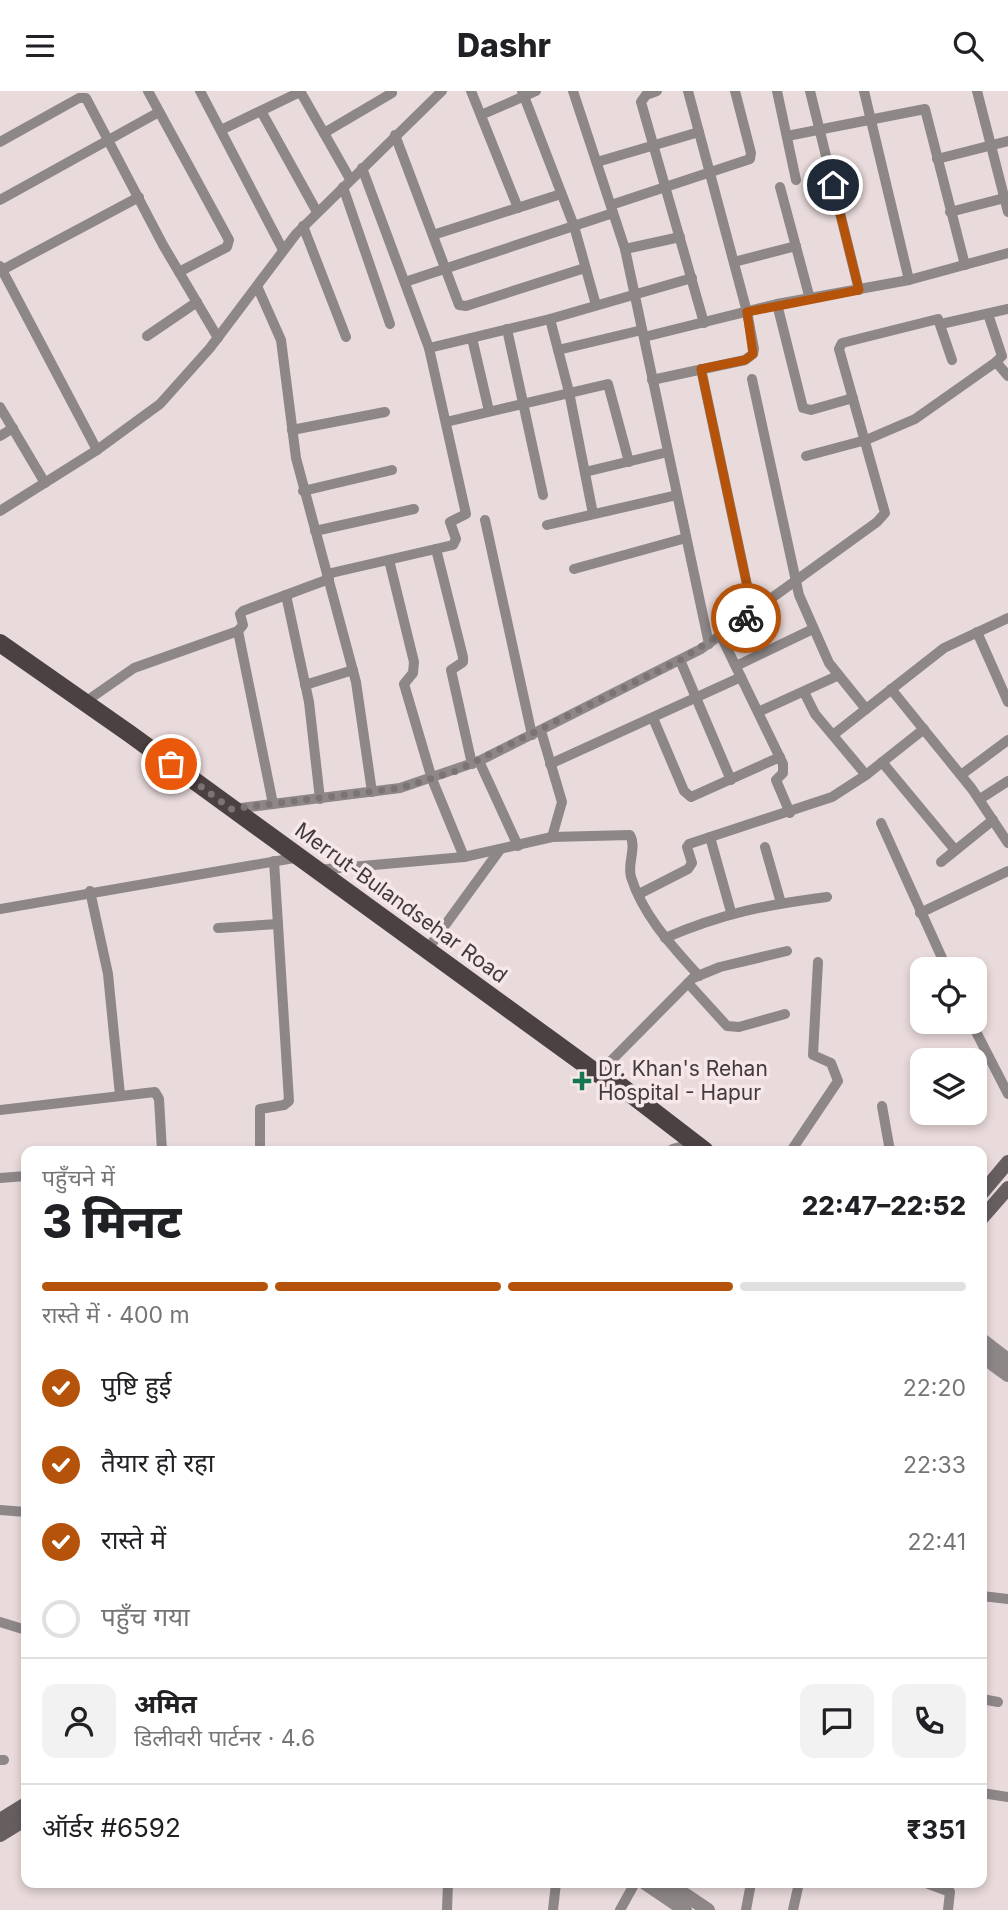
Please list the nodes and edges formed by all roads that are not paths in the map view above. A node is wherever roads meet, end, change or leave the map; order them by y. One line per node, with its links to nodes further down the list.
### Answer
1 (148, 91): 18 (street)
2 (200, 91): 21 (street)
3 (300, 91): 17 (street); 24 (street)
4 (442, 91): 25 (street)
5 (471, 91): 19 (street)
6 (536, 91): 16 (street)
7 (573, 91): 33 (street)
8 (688, 91): 22 (street)
9 (735, 91): 35 (street)
10 (777, 91): 26 (street)
11 (810, 91): 23 (street)
12 (864, 91): 20 (street)
13 (978, 91): 31 (street)
14 (650, 92): 30 (street)
15 (392, 93): 24 (street)
16 (523, 94): 19 (street); 40 (street)
17 (261, 111): 21 (street); 46 (street)
18 (159, 112): 27 (street); 62 (street)
19 (481, 115): 44 (street)
20 (870, 120): 23 (street); 32 (street); 64 (street)
21 (221, 130): 55 (street)
22 (699, 132): 30 (street); 35 (street)
23 (820, 132): 26 (street); 67 (street)
24 (324, 133): 37 (street)
25 (396, 135): 34 (street); 51 (street)
26 (788, 136): 36 (street)
27 (109, 141): 29 (street); 41 (street); 43 (street)
28 (1008, 141): 31 (street)
29 (0, 142)
30 (653, 145): 33 (street); 39 (street)
31 (992, 145): 32 (street); 42 (street)
32 (937, 159): 47 (street)
33 (597, 162): 45 (street)
34 (362, 168): 37 (street); 65 (street)
35 (710, 173): 39 (street); 57 (street)
36 (796, 180)
37 (346, 183): 46 (street); 78 (street)
38 (780, 187): 53 (street)
39 (667, 188): 45 (street); 52 (street)
40 (561, 194): 44 (street); 50 (street)
41 (139, 197): 59 (street); 62 (street)
42 (1006, 198): 47 (street); 48 (street)
43 (0, 200)
44 (517, 208): 51 (street)
45 (612, 209): 50 (street); 54 (street)
46 (317, 212): 49 (street)
47 (950, 212): 58 (street)
48 (1008, 212)
49 (303, 226): 55 (street); 83 (street)
50 (574, 226): 60 (street); 61 (street)
51 (433, 235): 61 (street)
52 (680, 237): 54 (street); 63 (street)
53 (796, 246): 57 (street); 69 (street)
54 (625, 249): 68 (street)
55 (283, 250): 66 (street)
56 (1008, 253): 58 (street)
57 (734, 262): 74 (street)
58 (965, 264): 64 (street)
59 (1, 268): 105 (street)
60 (585, 268): 61 (street); 72 (street)
61 (446, 269): 65 (street)
62 (179, 272): 70 (street)
63 (692, 278): 68 (street); 77 (street)
64 (909, 280): 67 (street)
65 (405, 282): 86 (street)
66 (257, 286): 84 (street); 102 (street)
67 (859, 290): 69 (street)
68 (635, 294): 72 (street); 81 (street)
69 (810, 299): 71 (street)
70 (197, 302): 82 (street); 84 (street)
71 (777, 304): 74 (street); 95 (street)
72 (596, 305): 76 (street)
73 (1008, 309): 75 (street)
74 (747, 312): 77 (street); 90 (street)
75 (988, 314): 79 (street); 89 (street)
76 (550, 319): 80 (street); 87 (street)
77 (704, 323): 81 (street)
78 (390, 324)
79 (941, 324): 88 (street); 95 (street)
80 (507, 329): 85 (street); 96 (street)
81 (643, 333): 87 (street); 93 (street)
82 (146, 336)
83 (346, 337)
84 (218, 338): 105 (street)
85 (472, 338): 86 (street); 98 (street)
86 (429, 348): 100 (street)
87 (558, 350): 94 (street)
88 (952, 360)
89 (996, 362): 91 (street); 104 (street)
90 (701, 369): 93 (street); 128 (street)
91 (1008, 376)
92 (752, 379): 126 (street)
93 (652, 380): 106 (street)
94 (569, 392): 96 (street); 108 (street); 110 (street)
95 (853, 398): 104 (street)
96 (525, 403): 98 (street); 113 (street)
97 (0, 407): 101 (street)
98 (489, 411): 100 (street)
99 (385, 412): 102 (street)
100 (446, 422): 122 (street)
101 (13, 428): 103 (street); 111 (street)
102 (292, 431): 112 (street)
103 (0, 436)
104 (866, 440): 107 (street); 126 (street)
105 (97, 450): 111 (street)
106 (668, 452): 108 (street); 114 (street)
107 (806, 456)
108 (629, 462): 110 (street)
109 (392, 470): 112 (street)
110 (585, 472): 117 (street)
111 (45, 483): 116 (street)
112 (303, 491): 120 (street)
113 (543, 495)
114 (677, 495): 117 (street); 121 (street)
115 (414, 509): 120 (street)
116 (0, 511)
117 (593, 514): 119 (street)
118 (485, 520): 150 (street)
119 (547, 525)
120 (315, 531): 125 (street)
121 (686, 538): 124 (street); 135 (street)
122 (436, 549): 123 (street); 155 (street)
123 (389, 560): 125 (street); 159 (street)
124 (574, 569)
125 (328, 577): 127 (street); 137 (street)
126 (796, 582): 128 (street); 130 (street)
127 (286, 595): 131 (street); 140 (street)
128 (753, 613): 133 (street)
129 (1008, 618): 132 (street)
130 (813, 629): 138 (street); 139 (street)
131 (238, 631): 144 (street); 165 (street)
132 (977, 632): 141 (street); 145 (street)
133 (721, 636): 135 (street); 138 (street)
134 (0, 643): 144 (main road, Merrut-Bulandsehar Road)
135 (709, 644): 136 (street)
136 (680, 660): 143 (street); 150 (street)
137 (353, 670): 140 (street); 162 (street)
138 (738, 671): 143 (street); 147 (street)
139 (836, 676): 142 (street); 146 (street)
140 (305, 685): 163 (street)
141 (891, 689): 146 (street); 149 (street)
142 (804, 692): 147 (street); 151 (street)
143 (697, 699): 148 (street); 160 (street)
144 (85, 702): 166 (main road, Merrut-Bulandsehar Road)
145 (1008, 702)
146 (866, 709): 151 (street)
147 (758, 712): 153 (street)
148 (653, 718): 156 (street); 160 (street)
149 (924, 729): 154 (street); 158 (street)
150 (537, 733): 155 (street); 156 (street)
151 (833, 735): 157 (street)
152 (1008, 740): 158 (street)
153 (780, 757): 160 (street); 167 (street)
154 (882, 762): 157 (street); 175 (street)
155 (475, 763): 159 (street); 173 (street)
156 (550, 764): 170 (street)
157 (866, 775): 167 (street)
158 (961, 775): 164 (street)
159 (432, 779): 162 (street); 178 (street)
160 (731, 780)
161 (1008, 781): 164 (street)
162 (372, 792): 163 (street)
163 (320, 799): 165 (street)
164 (980, 799): 168 (street)
165 (273, 804): 166 (street)
166 (231, 809): 177 (main road, Merrut-Bulandsehar Road)
167 (790, 813): 171 (street)
168 (993, 820): 172 (street); 175 (street)
169 (881, 824): 189 (street)
170 (552, 837): 173 (street); 184 (street)
171 (710, 837): 184 (street); 188 (street)
172 (1008, 843)
173 (518, 846): 176 (street)
174 (765, 847): 186 (street)
175 (955, 850): 180 (street)
176 (499, 851): 178 (street); 193 (street)
177 (299, 857): 179 (street); 181 (main road, Merrut-Bulandsehar Road)
178 (464, 857): 181 (street)
179 (275, 861): 183 (street); 190 (street)
180 (941, 862)
181 (317, 870): 193 (main road, Merrut-Bulandsehar Road)
182 (1008, 871): 189 (street)
183 (90, 891): 187 (street); 203 (street)
184 (639, 894): 192 (street)
185 (827, 897): 186 (street)
186 (781, 903): 188 (street)
187 (0, 909)
188 (731, 912): 192 (street)
189 (920, 912): 195 (street)
190 (278, 924): 191 (street); 207 (street)
191 (218, 928)
192 (665, 938): 197 (street)
193 (427, 950): 201 (main road, Merrut-Bulandsehar Road)
194 (787, 951): 197 (street)
195 (941, 957)
196 (818, 962): 209 (street)
197 (699, 976): 198 (street)
198 (688, 983): 199 (street); 201 (street)
199 (785, 1014)
200 (977, 1034): 202 (street)
201 (601, 1076): 208 (main road, Merrut-Bulandsehar Road)
202 (1008, 1094)
203 (120, 1095): 205 (street); 206 (street)
204 (882, 1105): 210 (street)
205 (0, 1110)
206 (162, 1146)
207 (260, 1146)
208 (684, 1146)
209 (795, 1146)
210 (889, 1146)
211 (1008, 1162): 214 (main road)
212 (21, 1176): 213 (street)
213 (0, 1178)
214 (987, 1186)
215 (1008, 1188): 216 (main road)
216 (987, 1209)
217 (987, 1344): 219 (street)
218 (987, 1360): 220 (street)
219 (1008, 1360)
220 (1008, 1375)
221 (0, 1510): 222 (street)
222 (21, 1512)
223 (987, 1597): 224 (street)
224 (1008, 1599)
225 (0, 1622): 226 (street)
226 (21, 1628)
227 (987, 1700): 228 (street)
228 (998, 1702)
229 (987, 1794): 230 (street)
230 (1008, 1797)
231 (21, 1807): 232 (main road)
232 (0, 1820)
233 (21, 1822): 234 (main road)
234 (0, 1835)
235 (448, 1888): 243 (street)
236 (555, 1888): 244 (street)
237 (632, 1888): 245 (street)
238 (652, 1888): 246 (street)
239 (675, 1888): 247 (street)
240 (750, 1888): 248 (street)
241 (798, 1888): 249 (street)
242 (939, 1888): 250 (street)
243 (447, 1910)
244 (553, 1910)
245 (620, 1910)
246 (685, 1910)
247 (708, 1910)
248 (746, 1910)
249 (793, 1910)
250 (948, 1910)

